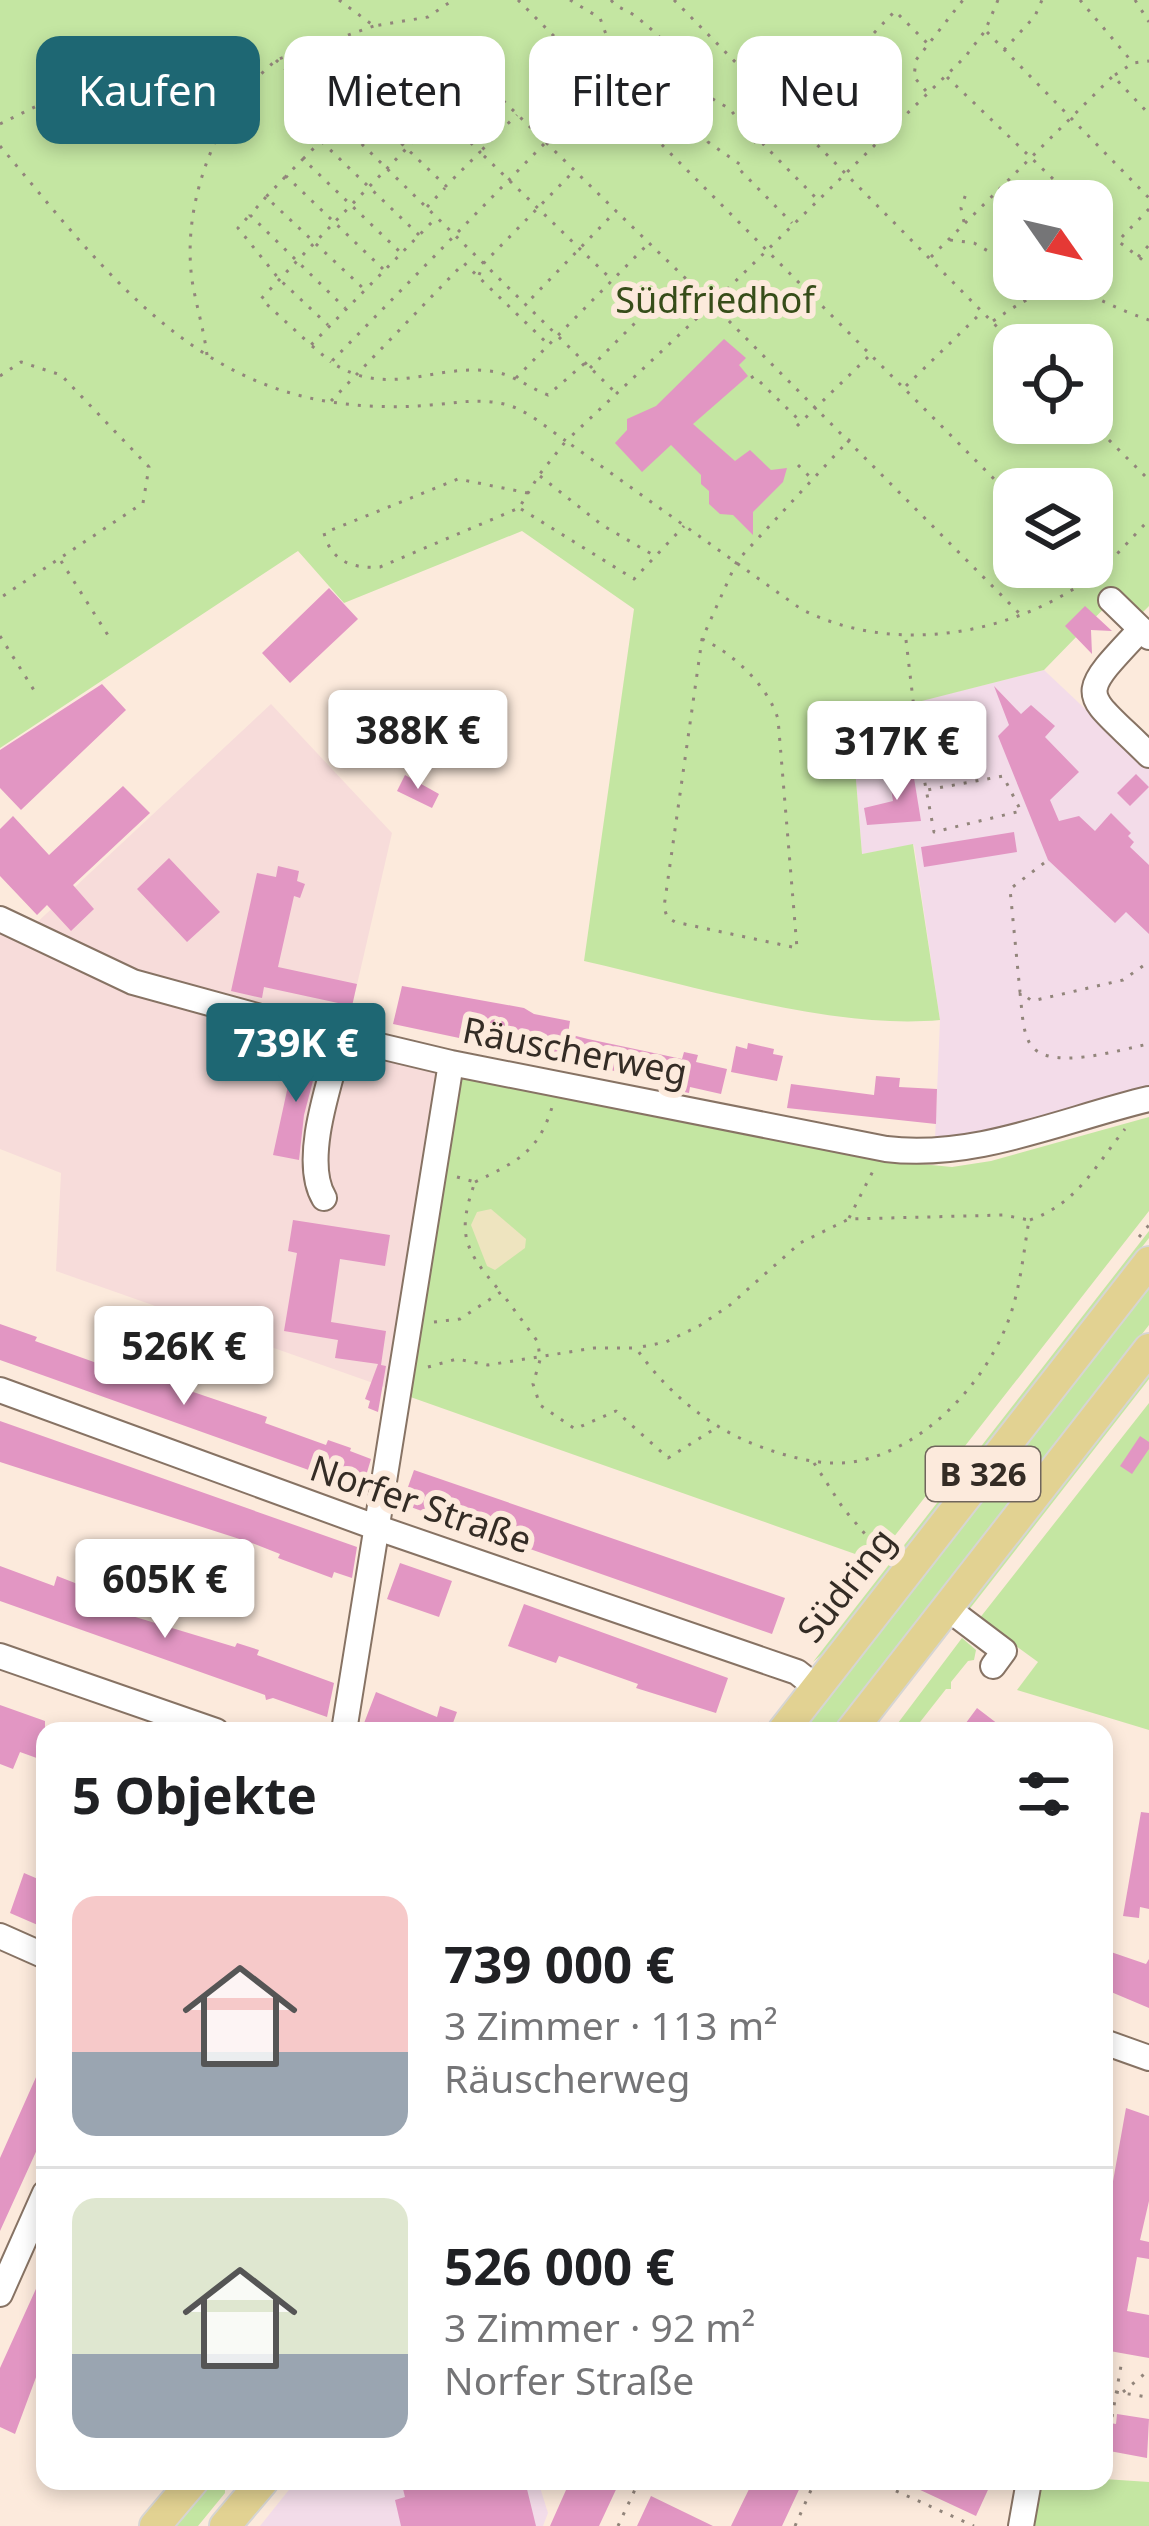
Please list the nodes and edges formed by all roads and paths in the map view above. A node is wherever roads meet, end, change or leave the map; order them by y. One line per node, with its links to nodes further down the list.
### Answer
1 (338, 0): 13 (path)
2 (453, 0): 13 (path)
3 (518, 0): 82 (path)
4 (570, 0): 71 (path)
5 (611, 0): 62 (path)
6 (674, 0): 53 (path)
7 (963, 0): 16 (path)
8 (998, 0): 14 (path)
9 (1042, 0): 17 (path)
10 (1080, 0): 19 (path)
11 (1135, 0): 12 (path)
12 (1149, 22)
13 (374, 26): 18 (path)
14 (985, 31): 17 (path); 23 (path)
15 (874, 33): 16 (path)
16 (930, 45): 25 (path)
17 (1004, 50): 30 (path)
18 (276, 60): 21 (path); 22 (path)
19 (1133, 62): 20 (path); 24 (path)
20 (1149, 62)
21 (284, 68)
22 (260, 74)
23 (946, 76): 25 (path); 49 (path)
24 (1113, 76): 28 (path); 30 (path)
25 (928, 93): 31 (path)
26 (505, 103): 29 (path)
27 (36, 106): 32 (path)
28 (1149, 114)
29 (517, 115): 33 (path); 34 (path)
30 (1072, 118): 49 (path); 61 (path)
31 (902, 119)
32 (0, 124)
33 (529, 126)
34 (505, 127)
35 (214, 144): 107 (path)
36 (318, 144): 50 (path)
37 (324, 144): 58 (path)
38 (363, 144): 51 (path)
39 (401, 144): 47 (path)
40 (411, 144): 47 (path)
41 (472, 144): 48 (path)
42 (488, 144): 48 (path)
43 (544, 144): 55 (path)
44 (548, 144): 52 (path)
45 (877, 144): 53 (path)
46 (0, 146): 107 (path)
47 (406, 149): 51 (path); 57 (path)
48 (480, 152): 55 (path); 57 (path)
49 (1031, 158): 56 (path); 72 (path)
50 (302, 159): 54 (path); 63 (path)
51 (388, 167): 58 (path); 64 (path)
52 (574, 170): 65 (path); 67 (path)
53 (848, 172): 62 (path); 86 (path)
54 (286, 176): 60 (path); 70 (path)
55 (509, 179): 65 (path); 73 (path)
56 (1054, 180)
57 (446, 187): 64 (path)
58 (369, 188): 63 (path); 74 (path)
59 (968, 188): 72 (path)
60 (266, 197): 68 (path); 78 (path)
61 (1149, 198)
62 (819, 200): 71 (path)
63 (351, 206): 70 (path); 83 (path)
64 (427, 207): 69 (path)
65 (538, 207): 81 (path); 88 (path)
66 (1149, 209): 77 (path)
67 (616, 211): 79 (path); 81 (path)
68 (250, 215): 87 (path); 93 (path)
69 (437, 217): 73 (path); 74 (path)
70 (334, 221): 78 (path); 90 (path)
71 (793, 224): 82 (path)
72 (965, 224): 76 (path)
73 (455, 235): 88 (path); 108 (path)
74 (419, 236): 83 (path)
75 (1113, 236): 77 (path)
76 (948, 240): 84 (path); 86 (path)
77 (1118, 241): 85 (path)
78 (314, 242): 87 (path); 95 (path)
79 (648, 243): 91 (path); 94 (path)
80 (1149, 245): 85 (path)
81 (580, 248): 94 (path); 96 (path)
82 (766, 249): 97 (path); 106 (path)
83 (401, 254): 90 (path)
84 (993, 254)
85 (1138, 256): 89 (path)
86 (930, 258): 99 (path)
87 (296, 261): 93 (path); 98 (path)
88 (484, 263): 92 (path); 96 (path)
89 (1149, 265)
90 (384, 270): 95 (path)
91 (682, 276): 97 (path); 110 (path)
92 (478, 277): 105 (path); 112 (path)
93 (279, 280): 102 (path); 104 (path)
94 (612, 280): 103 (path)
95 (365, 290): 98 (path)
96 (526, 304): 103 (path)
97 (712, 304): 116 (path); 118 (path)
98 (346, 309): 102 (path)
99 (982, 312): 101 (path); 115 (path)
100 (1149, 320): 101 (path)
101 (992, 322)
102 (330, 326): 104 (path)
103 (558, 336): 105 (path); 109 (path)
104 (311, 345): 108 (path)
105 (549, 345): 113 (path)
106 (870, 354): 115 (path); 118 (path)
107 (208, 358): 117 (path)
108 (331, 362): 112 (path)
109 (585, 363): 110 (path); 113 (path)
110 (590, 368): 116 (path)
111 (0, 376): 132 (path)
112 (353, 377): 113 (path); 117 (path)
113 (516, 378)
114 (751, 378): 118 (path)
115 (904, 388): 125 (path)
116 (618, 395): 120 (path)
117 (329, 402): 120 (path)
118 (817, 408): 119 (path)
119 (850, 439): 124 (path); 136 (path)
120 (566, 441): 123 (path); 130 (path)
121 (1113, 444): 126 (path)
122 (798, 465): 124 (path)
123 (539, 475): 127 (path); 131 (path)
124 (812, 479): 133 (path)
125 (993, 479)
126 (1149, 480)
127 (528, 493): 128 (path); 128 (path)
128 (520, 508): 131 (path)
129 (1149, 520): 136 (path)
130 (684, 526): 131 (path); 133 (path)
131 (656, 556)
132 (60, 560): 134 (path); 141 (path)
133 (737, 561): 139 (path); 140 (path)
134 (0, 598)
135 (1112, 600): 137 (street)
136 (1022, 616): 139 (path)
137 (1145, 633): 143 (street)
138 (0, 636): 142 (path)
139 (906, 638): 144 (path)
140 (702, 639): 140 (path)
141 (111, 640)
142 (37, 695)
143 (1149, 755)
144 (927, 790): 144 (path)
145 (1044, 862): 148 (path)
146 (0, 919): 149 (street, Räuscherweg)
147 (1147, 963): 148 (path)
148 (1020, 992): 150 (path)
149 (341, 1037): 151 (street, Räuscherweg); 158 (street)
150 (1149, 1044)
151 (451, 1063): 152 (street, Räuscherweg); 156 (street)
152 (558, 1085): 155 (street, Räuscherweg); 157 (path)
153 (1149, 1099): 155 (street, Räuscherweg)
154 (1126, 1127): 160 (path)
155 (886, 1149): 159 (path)
156 (431, 1173): 157 (path); 163 (street)
157 (475, 1182): 162 (path)
158 (324, 1198)
159 (849, 1219): 160 (path); 164 (path)
160 (1028, 1220): 170 (path)
161 (1149, 1262): 176 (main road, Südring / B 326)
162 (501, 1292): 163 (path); 166 (path)
163 (412, 1318): 167 (street)
164 (636, 1348): 166 (path); 169 (path)
165 (1149, 1348): 173 (main road, B 326)
166 (540, 1360): 167 (path); 169 (path)
167 (405, 1370): 171 (street)
168 (0, 1390): 171 (street, Norfer Straße)
169 (717, 1427): 170 (path)
170 (813, 1461): 172 (path)
171 (378, 1528): 176 (street, Norfer Straße); 178 (street)
172 (887, 1560)
173 (947, 1608): 175 (street); 180 (main road, B 326)
174 (0, 1656): 177 (street)
175 (993, 1666)
176 (817, 1687): 179 (main road, Südring / B 326)
177 (190, 1722)
178 (346, 1722)
179 (791, 1722)
180 (858, 1722)
181 (0, 1936): 182 (street)
182 (36, 1952)
183 (1113, 2048): 184 (street)
184 (1149, 2058)
185 (36, 2213): 186 (street)
186 (0, 2294)
187 (1122, 2360): 190 (path)
188 (1149, 2370): 190 (path)
189 (1113, 2391): 190 (path)
190 (1119, 2392): 191 (path); 192 (path)
191 (1147, 2398)
192 (1113, 2413)
193 (185, 2490): 200 (main road)
194 (229, 2490): 201 (main road)
195 (255, 2490): 202 (main road)
196 (635, 2490): 203 (path)
197 (811, 2490): 204 (path)
198 (894, 2490): 205 (path)
199 (1027, 2490): 206 (street)
200 (155, 2526)
201 (203, 2526)
202 (225, 2526)
203 (618, 2526)
204 (795, 2526)
205 (974, 2526)
206 (1021, 2526)

